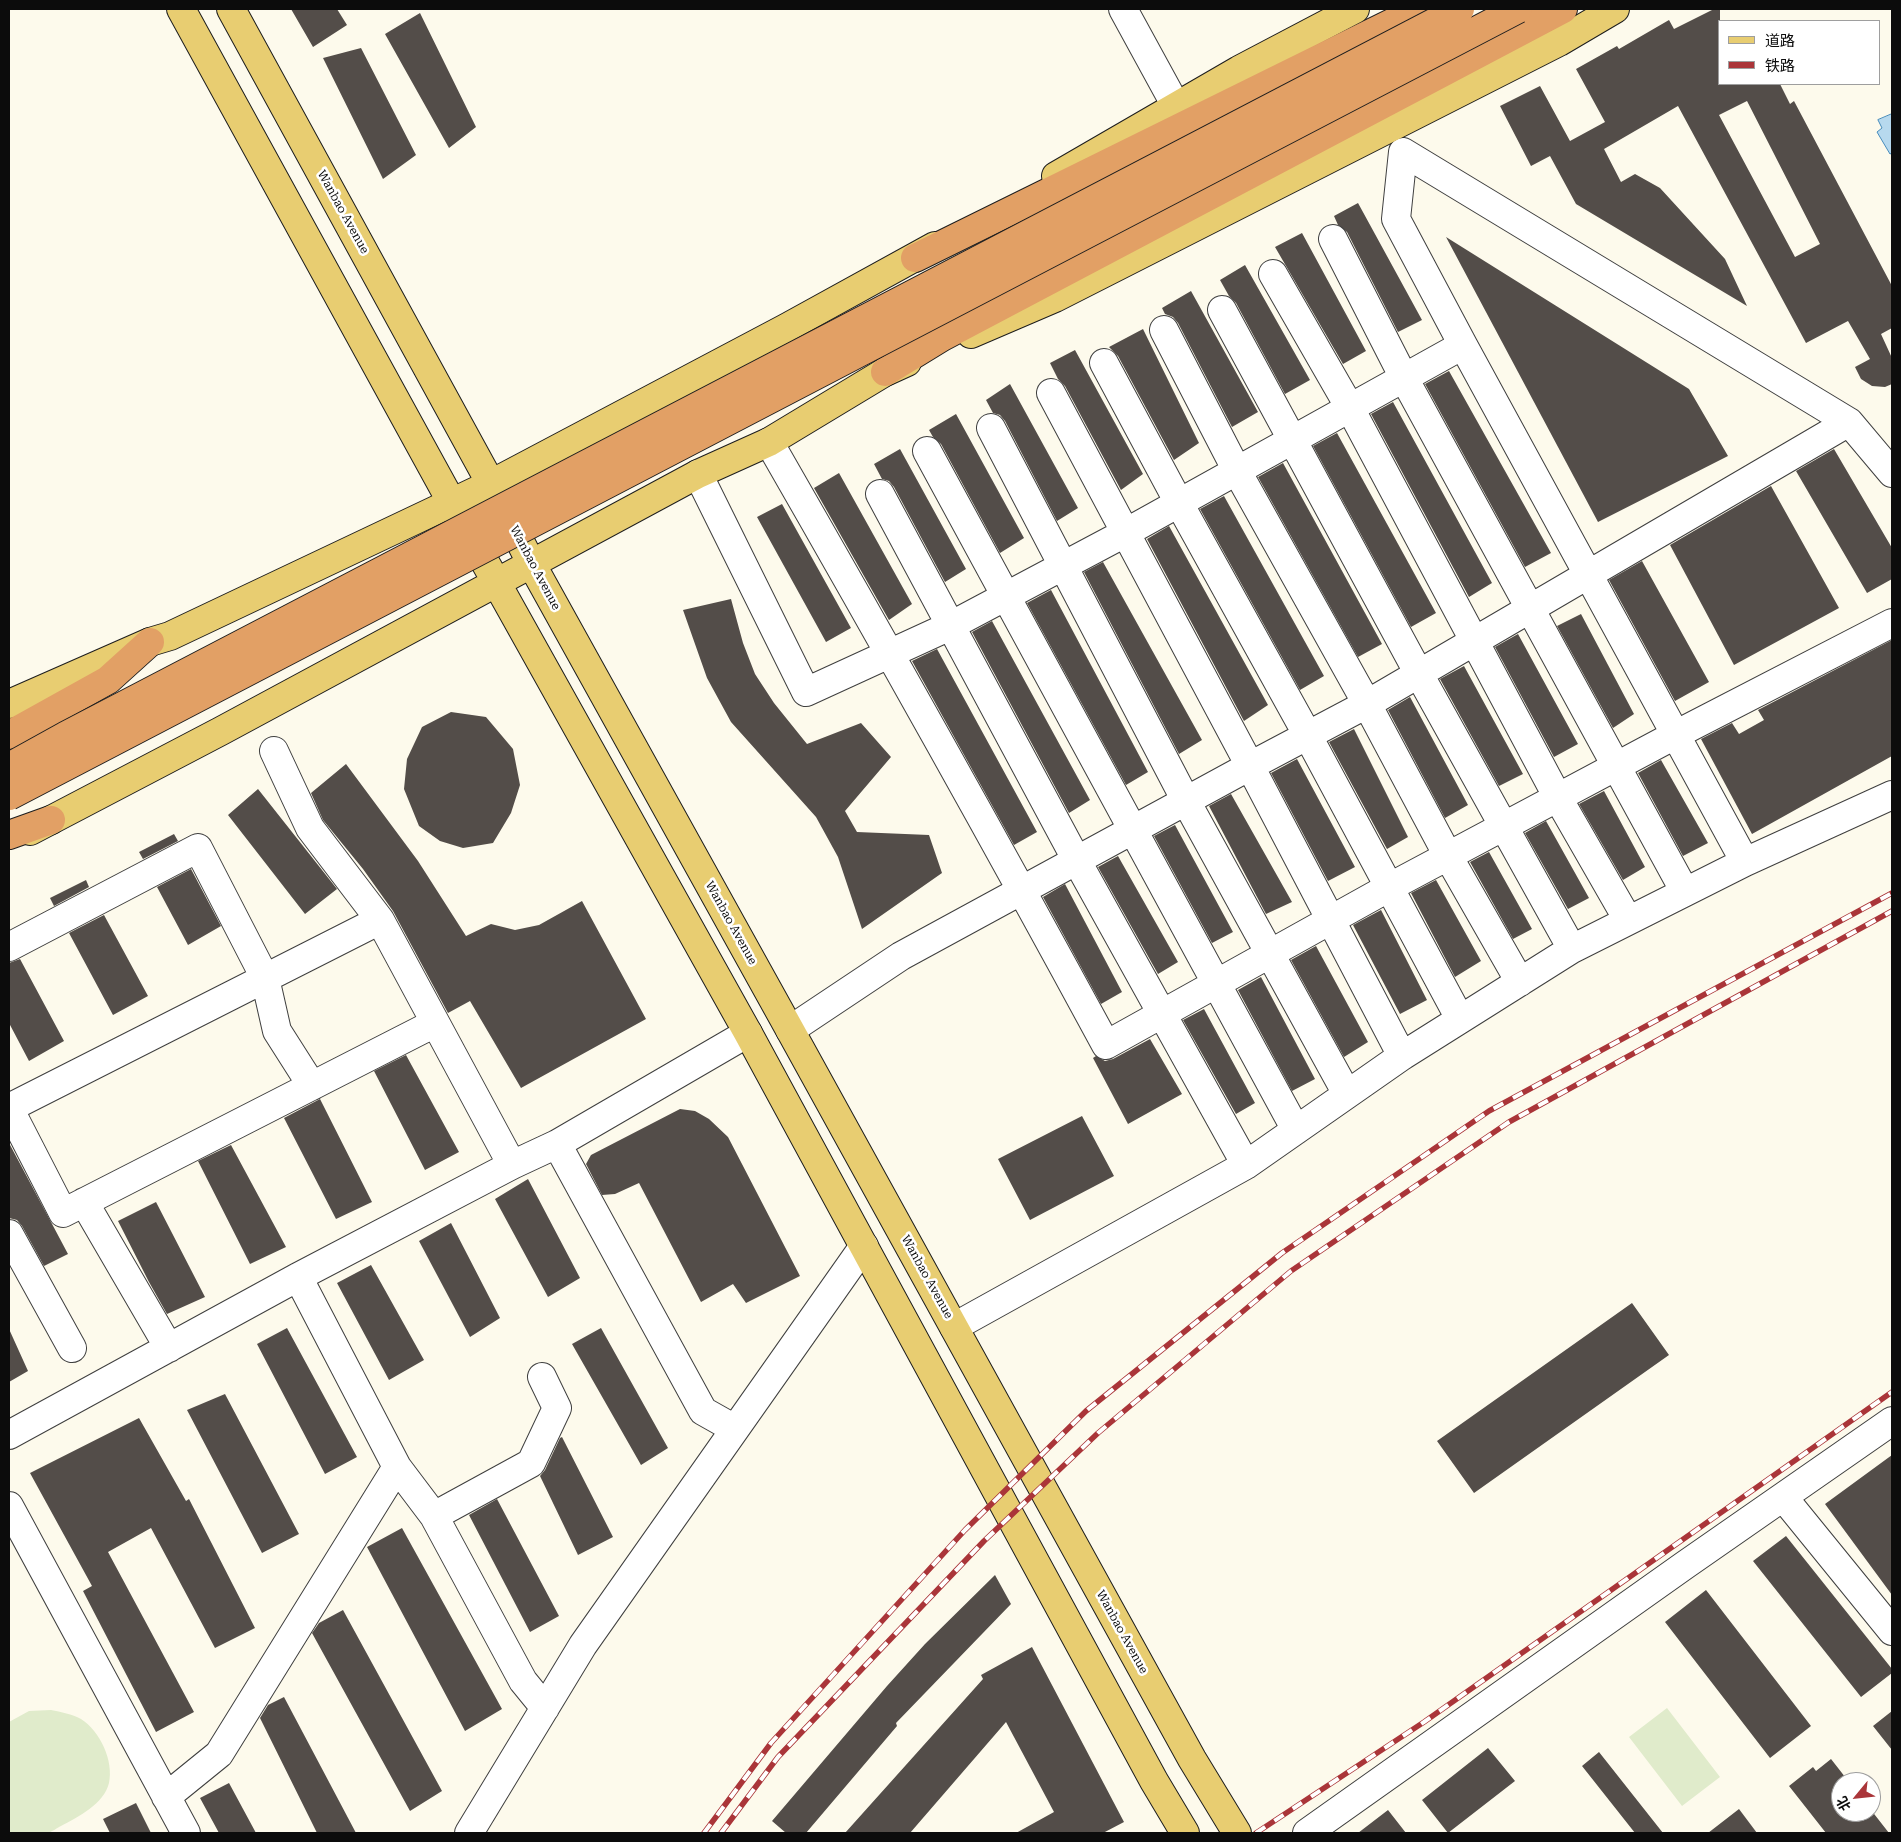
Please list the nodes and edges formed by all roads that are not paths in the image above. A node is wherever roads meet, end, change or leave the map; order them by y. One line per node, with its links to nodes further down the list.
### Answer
1 (181, 9): 33 (main road)
2 (231, 9): 30 (main road, Wanbao Avenue)
3 (1123, 9): 10 (street)
4 (1355, 9): 10 (main road)
5 (1420, 9): 12 (highway)
6 (1460, 9): 55 (highway, bridge)
7 (1518, 9): 57 (highway, bridge)
8 (1563, 9): 18 (highway)
9 (1615, 9): 18 (main road)
10 (1176, 106): 12 (main road)
11 (1333, 239): 19 (street)
12 (915, 258): 30 (main road)
13 (1273, 274): 21 (street)
14 (1222, 310): 24 (street)
15 (1164, 330): 27 (street)
16 (1463, 345): 19 (street); 22 (street); 37 (street)
17 (1104, 364): 32 (street)
18 (886, 372): 25 (main road)
19 (1404, 378): 21 (street); 40 (street)
20 (1050, 393): 34 (street)
21 (1350, 408): 24 (street); 44 (street)
22 (1849, 422): 28 (street); 37 (street)
23 (991, 428): 36 (street)
24 (1292, 440): 27 (street); 46 (street)
25 (769, 442): 29 (main road); 45 (street)
26 (927, 451): 39 (street)
27 (1237, 471): 32 (street); 48 (street)
28 (1892, 473)
29 (698, 474): 35 (main road); 45 (street)
30 (491, 484): 33 (main road); 35 (main road, Wanbao Avenue)
31 (880, 494): 42 (street)
32 (1179, 503): 34 (street); 51 (street)
33 (452, 504): 38 (main road); 43 (main road)
34 (1125, 533): 36 (street); 53 (street)
35 (531, 563): 38 (main road); 83 (main road, Wanbao Avenue)
36 (1063, 566): 39 (street); 59 (street)
37 (1589, 575): 40 (street); 50 (street)
38 (496, 582): 60 (main road); 84 (main road)
39 (1006, 596): 42 (street); 62 (street)
40 (1531, 608): 44 (street); 54 (street)
41 (1892, 623): 50 (street)
42 (950, 626): 45 (street); 66 (street)
43 (150, 642): 47 (main road); 49 (highway)
44 (1474, 642): 46 (street); 58 (street)
45 (890, 653): 69 (street)
46 (1419, 674): 48 (street); 61 (street)
47 (9, 704)
48 (1367, 704): 51 (street); 65 (street)
49 (9, 735)
50 (1675, 735): 54 (street); 67 (street)
51 (1308, 736): 53 (street); 68 (street)
52 (274, 751): 71 (street)
53 (1250, 766): 59 (street); 72 (street)
54 (1617, 766): 58 (street); 70 (street)
55 (9, 767)
56 (1892, 794): 67 (street)
57 (9, 796)
58 (1558, 798): 61 (street); 73 (street)
59 (1186, 801): 62 (street); 76 (street)
60 (51, 820): 63 (highway); 64 (main road)
61 (1505, 827): 65 (street); 75 (street)
62 (1133, 830): 66 (street); 79 (street)
63 (9, 835)
64 (9, 842)
65 (1448, 856): 68 (street); 78 (street)
66 (1077, 860): 69 (street); 80 (street)
67 (1745, 862): 70 (street)
68 (1388, 888): 72 (street); 81 (street)
69 (1022, 890): 80 (street); 83 (street)
70 (1685, 892): 73 (street)
71 (380, 920): 77 (street); 82 (street)
72 (1330, 920): 76 (street); 85 (street)
73 (1628, 920): 75 (street)
74 (9, 947): 77 (street)
75 (1572, 949): 78 (street)
76 (1269, 954): 79 (street); 87 (street)
77 (264, 978): 86 (street); 88 (street)
78 (1520, 982): 81 (street)
79 (1217, 983): 80 (street); 89 (street)
80 (1163, 1014): 92 (street)
81 (1460, 1019): 85 (street)
82 (435, 1023): 86 (street); 91 (street)
83 (790, 1030): 97 (main road, Wanbao Avenue)
84 (748, 1033): 90 (street); 95 (main road)
85 (1402, 1056): 87 (street)
86 (312, 1086): 93 (street)
87 (1347, 1094): 89 (street)
88 (9, 1108): 93 (street)
89 (1296, 1130): 92 (street)
90 (557, 1144): 91 (street); 102 (street)
91 (512, 1165): 96 (street)
92 (1246, 1165): 97 (street)
93 (84, 1202): 99 (street)
94 (9, 1234): 98 (street)
95 (864, 1246): 102 (street); 113 (main road)
96 (298, 1277): 99 (street); 104 (street)
97 (954, 1327): 114 (main road, Wanbao Avenue)
98 (72, 1348)
99 (169, 1348): 103 (street)
100 (542, 1377): 107 (street)
101 (1892, 1420): 105 (street)
102 (735, 1429): 109 (street)
103 (9, 1435)
104 (397, 1467): 107 (street); 110 (street)
105 (1783, 1497): 108 (street); 115 (street)
106 (9, 1506): 110 (street)
107 (434, 1516): 109 (street)
108 (1892, 1631)
109 (545, 1708): 112 (street)
110 (166, 1797): 111 (street)
111 (186, 1833)
112 (468, 1833)
113 (1185, 1833)
114 (1237, 1833)
115 (1307, 1833)

